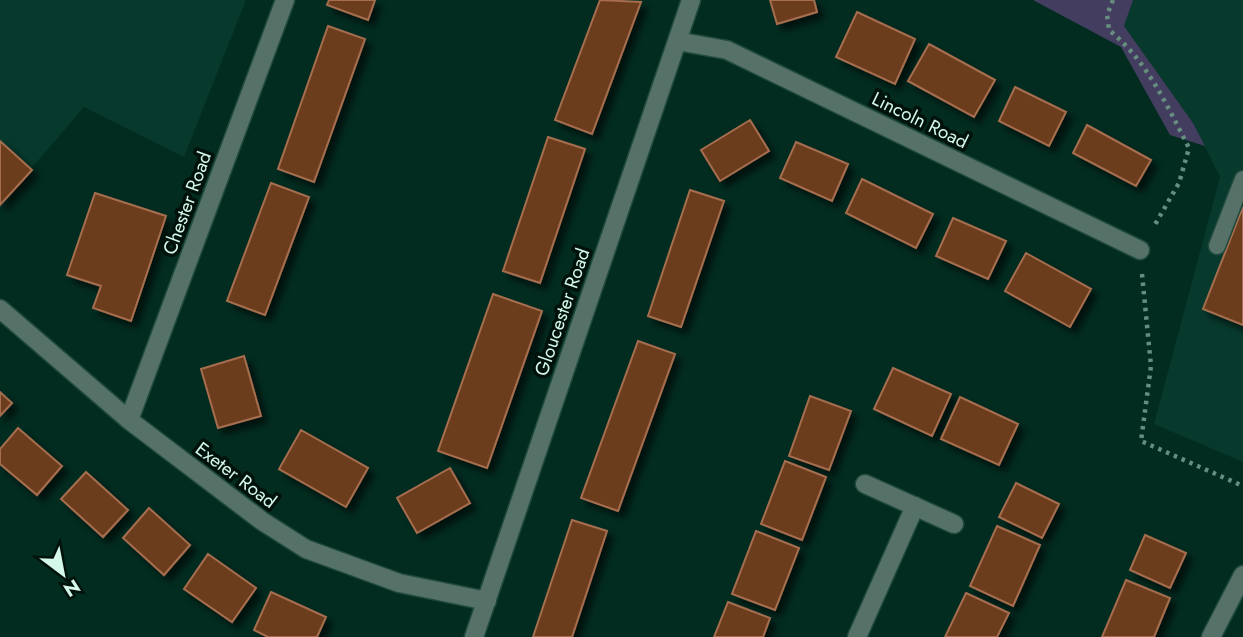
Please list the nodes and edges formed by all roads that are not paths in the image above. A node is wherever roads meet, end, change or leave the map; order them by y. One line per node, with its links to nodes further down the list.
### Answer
1 (285, 0): 8 (street, Chester Road)
2 (691, 0): 3 (street, Gloucester Road)
3 (677, 41): 6 (street, Lincoln Road); 13 (street, Gloucester Road)
4 (1243, 178): 5 (lane)
5 (1216, 246)
6 (1140, 250)
7 (0, 309): 8 (street, Exeter Road)
8 (129, 420): 13 (street, Exeter Road)
9 (865, 484): 10 (street)
10 (915, 506): 11 (street); 15 (street)
11 (954, 524)
12 (1243, 575): 16 (street)
13 (486, 601): 14 (street, Gloucester Road)
14 (474, 637)
15 (857, 637)
16 (1211, 637)

